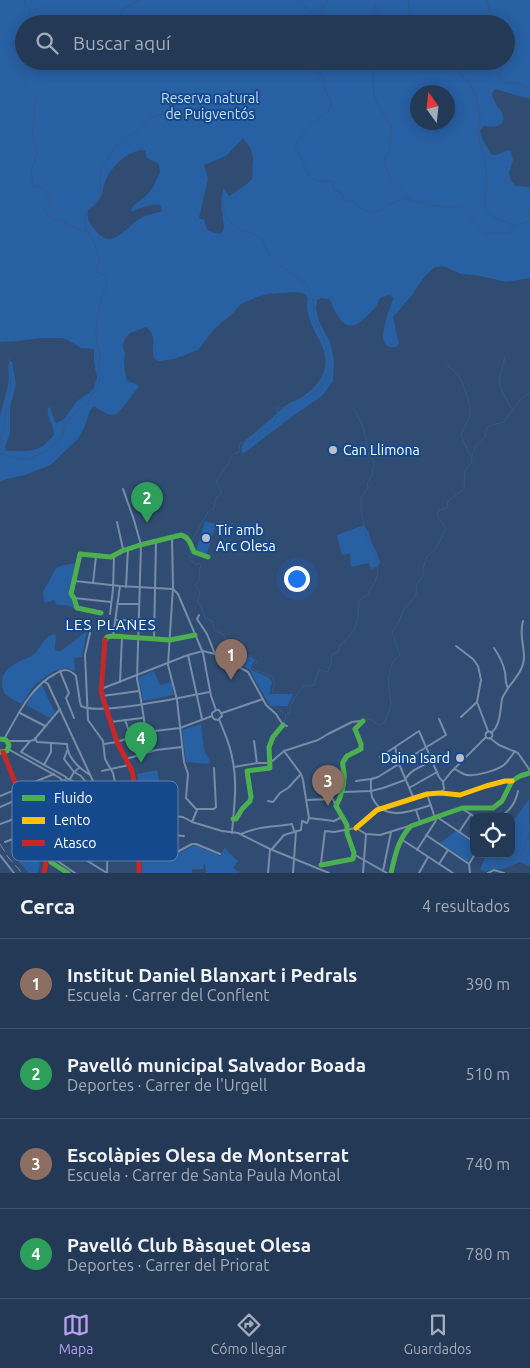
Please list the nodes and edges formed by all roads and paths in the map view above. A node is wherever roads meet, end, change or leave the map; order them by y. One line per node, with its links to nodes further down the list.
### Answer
1 (123, 489): 5 (street)
2 (117, 522): 6 (street)
3 (171, 536): 4 (street); 9 (street); 17 (street)
4 (156, 541): 5 (street); 16 (street)
5 (141, 545): 6 (street); 15 (street)
6 (125, 550): 8 (street); 14 (street)
7 (96, 556): 8 (street); 10 (street); 11 (street)
8 (114, 556): 12 (street)
9 (208, 557)
10 (73, 581): 11 (street); 18 (street)
11 (93, 583): 12 (street)
12 (113, 586): 13 (street); 19 (street)
13 (120, 586): 14 (street); 20 (street)
14 (126, 587): 15 (street)
15 (140, 588): 16 (street); 21 (street)
16 (156, 589): 17 (street); 33 (street)
17 (173, 589): 29 (street); 34 (street)
18 (74, 598): 19 (street); 22 (street)
19 (112, 602): 23 (street)
20 (118, 604): 21 (street); 25 (street)
21 (139, 604): 26 (street)
22 (101, 613)
23 (110, 614)
24 (199, 615): 38 (street)
25 (116, 620): 26 (street); 30 (street)
26 (138, 620): 32 (street)
27 (523, 622): 45 (street)
28 (90, 633): 55 (street)
29 (195, 635): 34 (street); 37 (street)
30 (113, 636): 31 (street); 46 (street)
31 (122, 637): 32 (street); 44 (street)
32 (138, 638): 33 (street); 42 (street)
33 (154, 639): 34 (street)
34 (170, 640): 40 (street)
35 (456, 646): 53 (street)
36 (494, 648): 45 (street)
37 (203, 651): 38 (street); 39 (street); 48 (street)
38 (215, 654): 52 (street)
39 (188, 655): 40 (street); 49 (street)
40 (168, 663): 42 (street); 51 (street)
41 (60, 671): 43 (street); 55 (street); 63 (street)
42 (137, 675): 44 (street); 47 (street)
43 (44, 681): 57 (street); 59 (street)
44 (120, 682): 46 (street)
45 (508, 688): 76 (street)
46 (101, 689): 50 (street)
47 (140, 691): 50 (street); 54 (street)
48 (210, 692): 49 (street); 58 (street)
49 (197, 694): 51 (street); 68 (street)
50 (102, 696): 56 (street)
51 (176, 698): 54 (street); 73 (street)
52 (263, 699): 60 (street); 71 (street)
53 (477, 702): 62 (street); 75 (street)
54 (141, 704): 56 (street); 64 (street)
55 (87, 708): 56 (street); 85 (street)
56 (105, 708): 70 (street)
57 (60, 709): 72 (street); 116 (street)
58 (216, 710): 60 (street); 61 (street)
59 (19, 712): 72 (street); 80 (street)
60 (222, 713): 65 (street)
61 (212, 716): 65 (street); 68 (street)
62 (461, 717)
63 (74, 718)
64 (144, 718): 67 (street); 74 (street)
65 (219, 719): 103 (street)
66 (439, 719): 88 (street)
67 (125, 720): 70 (street); 77 (street)
68 (202, 720): 73 (street)
69 (363, 721): 91 (street); 136 (street)
70 (110, 722): 83 (street)
71 (285, 725): 97 (street)
72 (45, 726): 78 (street)
73 (180, 728): 74 (street); 86 (street)
74 (146, 732): 77 (street)
75 (488, 732): 76 (street); 79 (street)
76 (491, 733): 79 (street)
77 (131, 737): 83 (street)
78 (35, 738): 81 (street); 84 (street)
79 (488, 738): 92 (street); 99 (street)
80 (4, 740): 81 (street); 89 (street)
81 (30, 741): 100 (street)
82 (254, 741): 96 (street)
83 (117, 742): 85 (street); 94 (street)
84 (51, 743): 90 (street); 100 (street)
85 (104, 744): 107 (street)
86 (182, 747): 94 (street); 149 (street)
87 (395, 747): 88 (street); 93 (street); 98 (street)
88 (426, 747): 95 (street); 98 (street)
89 (4, 751): 114 (street); 122 (street)
90 (67, 751): 105 (street); 110 (street)
91 (284, 751): 97 (street); 115 (street)
92 (515, 751): 102 (street); 112 (street)
93 (380, 757)
94 (126, 759): 101 (street)
95 (432, 761): 111 (street); 121 (street)
96 (258, 763): 97 (street); 103 (street)
97 (270, 763): 160 (street)
98 (399, 764): 118 (street); 121 (street)
99 (459, 764): 108 (street); 112 (street)
100 (44, 765): 119 (street)
101 (129, 765): 107 (street); 128 (street)
102 (526, 765): 104 (street); 113 (street)
103 (234, 767): 160 (street)
104 (530, 767)
105 (79, 768): 110 (street); 116 (street)
106 (214, 768): 149 (street)
107 (111, 769): 109 (street); 127 (street)
108 (454, 769): 112 (street); 131 (street)
109 (102, 771)
110 (74, 772): 117 (street); 120 (street)
111 (437, 772): 131 (street); 132 (street)
112 (460, 772)
113 (530, 773): 130 (street)
114 (54, 774): 119 (street); 123 (street)
115 (301, 774): 141 (street); 142 (street)
116 (90, 775): 126 (street)
117 (81, 776): 124 (street); 125 (street)
118 (371, 779): 129 (street); 134 (street)
119 (64, 780): 120 (street)
120 (70, 780)
121 (405, 780): 132 (street); 134 (street)
122 (15, 781)
123 (37, 781)
124 (79, 781)
125 (84, 781)
126 (93, 781)
127 (115, 781)
128 (134, 781)
129 (356, 781)
130 (512, 781): 137 (street); 147 (street)
131 (444, 782): 137 (street)
132 (409, 788): 140 (street)
133 (12, 791): 139 (street)
134 (372, 791): 136 (street); 150 (street)
135 (518, 791): 155 (street)
136 (341, 792): 144 (street)
137 (444, 792): 138 (street)
138 (427, 794): 140 (street); 145 (street)
139 (0, 796)
140 (414, 799): 151 (street)
141 (306, 800): 144 (street); 159 (street)
142 (268, 801)
143 (12, 802): 146 (street)
144 (336, 805): 157 (street)
145 (430, 805): 152 (street); 158 (street)
146 (0, 807)
147 (470, 807): 148 (street); 154 (street)
148 (462, 808): 153 (street); 158 (street)
149 (196, 809): 163 (street)
150 (381, 809): 151 (street); 167 (street)
151 (390, 809): 152 (street)
152 (416, 810): 164 (street)
153 (470, 813)
154 (471, 813)
155 (507, 813)
156 (178, 817): 163 (street)
157 (342, 817): 159 (street); 169 (street)
158 (436, 817): 164 (street); 168 (street); 173 (street)
159 (309, 818): 171 (street)
160 (233, 819): 174 (street)
161 (470, 819): 173 (street)
162 (12, 820): 165 (street)
163 (192, 822): 174 (street)
164 (420, 822): 170 (street)
165 (0, 824)
166 (428, 827): 168 (street)
167 (356, 828): 169 (street); 176 (street)
168 (430, 829): 177 (street)
169 (348, 830): 190 (street); 201 (street)
170 (403, 830): 172 (street); 181 (street)
171 (295, 831): 175 (street); 184 (street); 192 (street)
172 (391, 832): 176 (street); 202 (street)
173 (459, 832): 182 (street)
174 (232, 833): 175 (street)
175 (241, 834): 184 (street)
176 (366, 834): 194 (street)
177 (426, 835): 185 (street); 186 (street)
178 (178, 836): 179 (street)
179 (184, 836)
180 (12, 839): 183 (street)
181 (401, 839): 185 (street); 214 (street)
182 (470, 839)
183 (5, 842)
184 (271, 849): 192 (street); 208 (street)
185 (417, 850): 191 (street)
186 (448, 850): 199 (street); 200 (street)
187 (178, 851): 188 (street)
188 (220, 854)
189 (0, 855): 203 (street)
190 (353, 856): 194 (street); 201 (street)
191 (428, 857): 199 (street); 215 (street)
192 (294, 858): 201 (street); 209 (street)
193 (473, 858): 200 (street)
194 (364, 860): 202 (street); 212 (street)
195 (47, 861): 198 (street)
196 (57, 861): 206 (street)
197 (88, 861): 207 (street)
198 (48, 864): 204 (street); 205 (street)
199 (439, 864): 216 (street)
200 (469, 864): 217 (street)
201 (320, 867): 210 (street); 211 (street)
202 (383, 871): 213 (street)
203 (14, 873)
204 (44, 873)
205 (68, 873)
206 (75, 873)
207 (107, 873)
208 (268, 873)
209 (293, 873)
210 (320, 873)
211 (330, 873)
212 (362, 873)
213 (386, 873)
214 (390, 873)
215 (419, 873)
216 (452, 873)
217 (470, 873)
218 (488, 873): 219 (street)
219 (504, 873)

